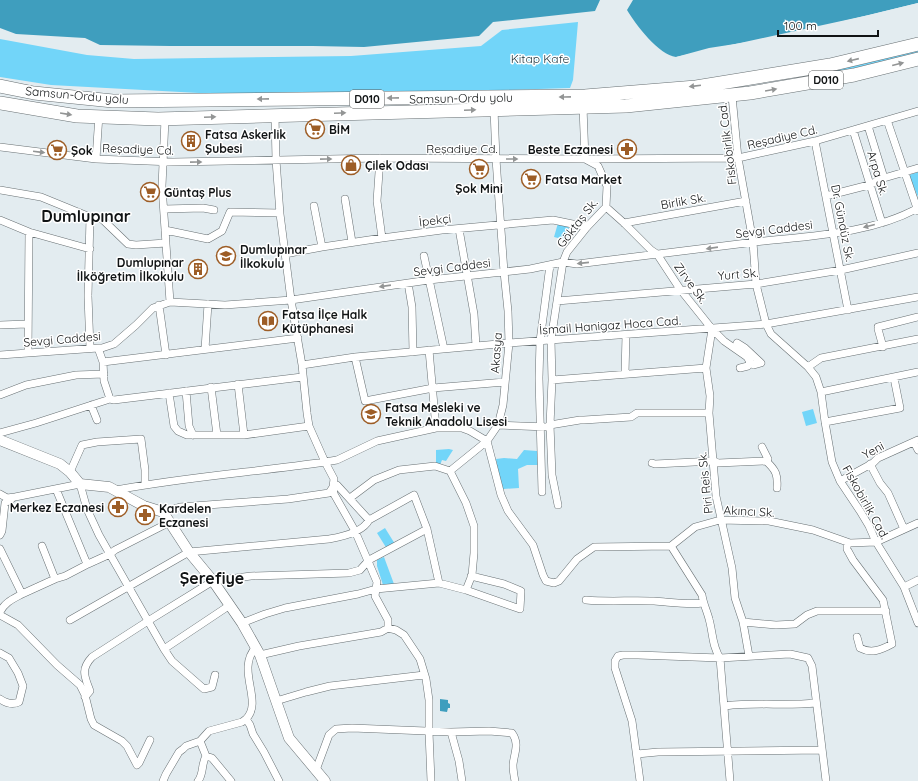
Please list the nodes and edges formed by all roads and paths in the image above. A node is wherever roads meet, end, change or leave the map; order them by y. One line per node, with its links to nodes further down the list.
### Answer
1 (918, 44): 3 (highway, Samsun-Ordu yolu / D010, one-way to 3)
2 (918, 59): 5 (highway, Samsun-Ordu yolu / D010, one-way to 2)
3 (754, 77): 4 (highway, Samsun-Ordu yolu / D010, one-way to 4); 5 (highway)
4 (0, 86)
5 (732, 96): 7 (highway, Samsun-Ordu yolu / D010); 19 (street, Fiskobirlik Cad.)
6 (0, 103): 11 (highway, Samsun-Ordu yolu / D010, one-way to 11)
7 (583, 107): 8 (highway, Samsun-Ordu yolu / D010); 22 (street)
8 (494, 109): 10 (highway, Samsun-Ordu yolu / D010, one-way to 8); 21 (street, Akasya)
9 (918, 111): 13 (street, Reşadiye Cd.)
10 (275, 115): 12 (highway, Samsun-Ordu yolu / D010, one-way to 10); 23 (street)
11 (98, 116): 12 (highway, Samsun-Ordu yolu / D010); 20 (street)
12 (165, 118): 24 (street)
13 (887, 120): 14 (street, Reşadiye Cd.); 26 (street)
14 (868, 126): 15 (street, Reşadiye Cd.); 27 (street)
15 (853, 130): 16 (street, Reşadiye Cd.); 28 (street, Arpa Sk.)
16 (815, 141): 19 (street, Reşadiye Cd.); 30 (street, Dr. Gündüz Sk.)
17 (0, 147): 20 (street, Reşadiye Cd., one-way to 20)
18 (380, 158): 21 (street, Reşadiye Cd.); 23 (street, Reşadiye Cd., one-way to 18); 50 (street)
19 (738, 158): 22 (street, Reşadiye Cd.); 32 (street, Fiskobirlik Cad.)
20 (96, 159): 24 (street, Reşadiye Cd.)
21 (496, 159): 22 (street, Reşadiye Cd., one-way to 22); 44 (street, Akasya)
22 (586, 159): 34 (street, Göktaş Sk.)
23 (276, 160): 24 (street, Reşadiye Cd., one-way to 23); 39 (street)
24 (163, 162): 35 (street)
25 (918, 168): 26 (street)
26 (905, 171): 27 (street); 36 (street)
27 (884, 178): 28 (street)
28 (870, 185): 30 (street); 43 (street, Arpa Sk.)
29 (0, 190): 40 (street)
30 (826, 196): 49 (street, Dr. Gündüz Sk.)
31 (345, 199): 51 (street)
32 (746, 201): 42 (street, Birlik Sk.); 52 (street, Fiskobirlik Cad.)
33 (314, 206): 54 (street)
34 (606, 207): 42 (street, Zirve Sk.); 45 (street, Göktaş Sk.)
35 (164, 208): 37 (street); 47 (street)
36 (918, 208): 38 (street); 43 (street, Sevgi Caddesi)
37 (214, 210)
38 (918, 211)
39 (280, 213): 47 (street); 57 (street)
40 (90, 219): 53 (street); 55 (street)
41 (0, 220): 48 (street)
42 (624, 223): 58 (street, Zirve Sk.)
43 (882, 223): 49 (street, Sevgi Caddesi, one-way to 49)
44 (500, 225): 45 (street, İpekçi); 46 (street, İpekçi); 63 (street, Akasya)
45 (587, 227): 60 (street, Göktaş Sk.)
46 (460, 229): 50 (street, İpekçi); 64 (street)
47 (165, 230): 53 (street)
48 (29, 232): 55 (street); 78 (street)
49 (832, 232): 52 (street, Sevgi Caddesi); 62 (street, Dr. Gündüz Sk.)
50 (382, 238): 51 (street, İpekçi)
51 (352, 242): 54 (street, İpekçi)
52 (753, 242): 58 (street, Sevgi Caddesi, one-way to 58); 67 (street, Fiskobirlik Cad.)
53 (166, 243): 72 (street)
54 (322, 247): 57 (street, İpekçi)
55 (90, 249): 90 (street)
56 (918, 253): 62 (street, Yurt Sk.)
57 (285, 254): 70 (street)
58 (658, 254): 60 (street, Sevgi Caddesi, one-way to 60); 68 (street, Zirve Sk.)
59 (424, 256): 65 (street)
60 (563, 262): 61 (street, Sevgi Caddesi); 71 (street, Göktaş Sk.)
61 (550, 265): 63 (street, Sevgi Caddesi); 85 (street)
62 (841, 270): 67 (street, Yurt Sk.); 75 (street, Dr. Gündüz Sk.)
63 (504, 272): 64 (street, Sevgi Caddesi); 86 (street, Akasya)
64 (467, 276): 65 (street, Sevgi Caddesi); 88 (street)
65 (429, 280): 66 (street, Sevgi Caddesi); 93 (street)
66 (408, 283): 70 (street, Sevgi Caddesi, one-way to 70); 95 (street)
67 (756, 284): 68 (street, Yurt Sk.); 79 (street, Fiskobirlik Cad.)
68 (680, 289): 71 (street, Yurt Sk.); 80 (street, Zirve Sk.)
69 (918, 297): 75 (street, İsmail Hanigaz Hoca Cad.)
70 (291, 300): 73 (street, Sevgi Caddesi); 82 (street)
71 (557, 301): 84 (street, Göktaş Sk.)
72 (170, 302): 73 (street, Sevgi Caddesi); 74 (street, Sevgi Caddesi)
73 (208, 304): 92 (street)
74 (159, 306): 91 (street, Sevgi Caddesi); 98 (street)
75 (848, 310): 79 (street, İsmail Hanigaz Hoca Cad.)
76 (918, 317): 89 (street)
77 (0, 324): 78 (street)
78 (27, 324): 96 (street)
79 (766, 324): 80 (street, İsmail Hanigaz Hoca Cad.); 103 (street, Fiskobirlik Cad.)
80 (712, 329): 81 (street, İsmail Hanigaz Hoca Cad.); 101 (street, Zirve Sk.); 104 (street, Piri Reis Sk.)
81 (626, 335): 84 (street, İsmail Hanigaz Hoca Cad.); 108 (street)
82 (298, 338): 92 (street); 102 (street)
83 (918, 339): 89 (street)
84 (552, 340): 85 (street, İsmail Hanigaz Hoca Cad.); 111 (street, Göktaş Sk.)
85 (540, 341): 86 (street, İsmail Hanigaz Hoca Cad.); 128 (street)
86 (509, 343): 88 (street, İsmail Hanigaz Hoca Cad.); 112 (street, Akasya)
87 (737, 343): 101 (street)
88 (476, 346): 93 (street, İsmail Hanigaz Hoca Cad.)
89 (883, 347): 103 (street)
90 (90, 348): 91 (street, Sevgi Caddesi); 96 (street, Sevgi Caddesi)
91 (98, 348): 100 (street)
92 (205, 349): 98 (street)
93 (444, 349): 94 (street, İsmail Hanigaz Hoca Cad.)
94 (429, 350): 95 (street, İsmail Hanigaz Hoca Cad.); 115 (street)
95 (413, 352): 99 (street, İsmail Hanigaz Hoca Cad.)
96 (28, 353): 97 (street, Sevgi Caddesi)
97 (0, 355)
98 (166, 355): 100 (street)
99 (355, 357): 102 (street, İsmail Hanigaz Hoca Cad.); 115 (street)
100 (102, 362): 107 (street)
101 (750, 363): 105 (street)
102 (302, 365): 109 (street)
103 (808, 367): 117 (street, Fiskobirlik Cad.)
104 (706, 368): 108 (street); 122 (street, Piri Reis Sk.)
105 (740, 368)
106 (918, 372): 110 (street)
107 (104, 374): 119 (street); 120 (street)
108 (625, 374): 111 (street)
109 (302, 377): 113 (street); 127 (street)
110 (894, 378): 117 (street); 124 (street)
111 (552, 380): 126 (street, Göktaş Sk.)
112 (505, 382): 115 (street); 125 (street, Akasya)
113 (238, 384): 114 (street); 133 (street)
114 (211, 387): 116 (street); 132 (street)
115 (433, 388): 129 (street)
116 (186, 391): 118 (street); 131 (street)
117 (821, 392): 124 (street, Fiskobirlik Cad.)
118 (169, 393): 120 (street); 131 (street)
119 (0, 395)
120 (110, 399): 121 (street)
121 (91, 405): 123 (street); 130 (street)
122 (709, 413): 126 (street); 139 (street, Piri Reis Sk.)
123 (97, 420)
124 (825, 422): 146 (street, Fiskobirlik Cad.)
125 (498, 425): 128 (street); 135 (street, Akasya)
126 (550, 425): 128 (street); 157 (street, Göktaş Sk.)
127 (310, 426): 133 (street); 141 (street)
128 (540, 426): 153 (street)
129 (436, 428): 135 (street); 141 (street)
130 (0, 432)
131 (193, 435): 132 (street)
132 (217, 435): 133 (street)
133 (244, 435)
134 (0, 440): 145 (street)
135 (487, 441): 144 (street, Akasya); 170 (street)
136 (916, 441): 138 (street); 143 (street, Yeni)
137 (762, 446): 140 (street)
138 (918, 450)
139 (714, 461): 140 (street); 142 (street); 160 (street, Piri Reis Sk.)
140 (766, 461): 150 (street)
141 (325, 462): 148 (street); 149 (street)
142 (652, 463)
143 (870, 464): 146 (street, Yeni); 164 (street)
144 (450, 471): 156 (street); 176 (street)
145 (70, 472): 147 (street); 148 (street)
146 (840, 481): 168 (street, Fiskobirlik Cad.)
147 (80, 484): 151 (street); 152 (street); 173 (street)
148 (145, 485): 152 (street)
149 (333, 487): 156 (street); 158 (street); 165 (street)
150 (777, 488)
151 (56, 489): 155 (street); 175 (street)
152 (116, 490): 158 (street)
153 (542, 492)
154 (0, 494): 155 (street)
155 (15, 497): 166 (street)
156 (350, 498): 159 (street)
157 (558, 505)
158 (163, 512): 161 (street)
159 (369, 520): 163 (street); 165 (street)
160 (720, 520): 167 (street, Akıncı Sk.); 170 (street, Akıncı Sk.); 193 (street, Piri Reis Sk.)
161 (170, 522): 172 (street); 173 (street)
162 (918, 523): 164 (street)
163 (427, 529): 174 (street); 180 (street)
164 (904, 530): 168 (street)
165 (355, 531): 172 (street); 174 (street)
166 (0, 535)
167 (847, 542): 168 (street, Akıncı Sk.); 189 (street)
168 (876, 542): 182 (street, Fiskobirlik Cad.)
169 (42, 546): 177 (street)
170 (672, 546): 187 (street)
171 (0, 549): 185 (street)
172 (189, 552): 179 (street); 181 (street)
173 (110, 554): 175 (street); 181 (street)
174 (369, 560): 179 (street); 183 (street)
175 (87, 564): 177 (street)
176 (471, 576): 184 (street); 184 (street)
177 (55, 579): 185 (street)
178 (918, 580): 182 (street)
179 (213, 581): 188 (street); 192 (street)
180 (439, 583): 183 (street); 184 (street)
181 (128, 586): 191 (street); 192 (street)
182 (904, 587): 195 (street, Fiskobirlik Cad.)
183 (376, 589): 194 (street); 196 (street)
184 (466, 590)
185 (22, 594): 190 (street)
186 (586, 600): 187 (street)
187 (703, 603): 202 (street)
188 (230, 605): 194 (street); 198 (street)
189 (886, 611): 193 (street); 197 (street)
190 (0, 613): 205 (street)
191 (70, 620)
192 (148, 621): 198 (street); 205 (street)
193 (743, 622): 201 (street, Piri Reis Sk.)
194 (242, 623): 199 (street)
195 (918, 623)
196 (388, 628): 199 (street); 204 (street)
197 (857, 637)
198 (164, 649): 203 (street)
199 (258, 651): 207 (street); 210 (street)
200 (0, 653): 206 (street)
201 (749, 656): 202 (street); 208 (street)
202 (720, 658): 209 (street); 217 (street)
203 (215, 675)
204 (424, 675): 207 (street); 211 (street)
205 (85, 697): 213 (street)
206 (0, 699)
207 (276, 702): 219 (street)
208 (816, 703): 209 (street); 215 (street)
209 (725, 706): 216 (street)
210 (246, 719): 214 (street); 223 (street)
211 (429, 732): 212 (street); 219 (street); 225 (street)
212 (451, 732): 226 (street); 227 (street)
213 (150, 740)
214 (200, 741): 218 (street); 221 (street)
215 (822, 750): 216 (street); 230 (street)
216 (727, 752): 217 (street); 229 (street)
217 (637, 754): 228 (street)
218 (206, 756): 220 (street); 222 (street)
219 (316, 770): 224 (street)
220 (200, 780)
221 (163, 781)
222 (231, 781)
223 (279, 781)
224 (325, 781)
225 (431, 781)
226 (462, 781)
227 (515, 781)
228 (640, 781)
229 (730, 781)
230 (826, 781)

